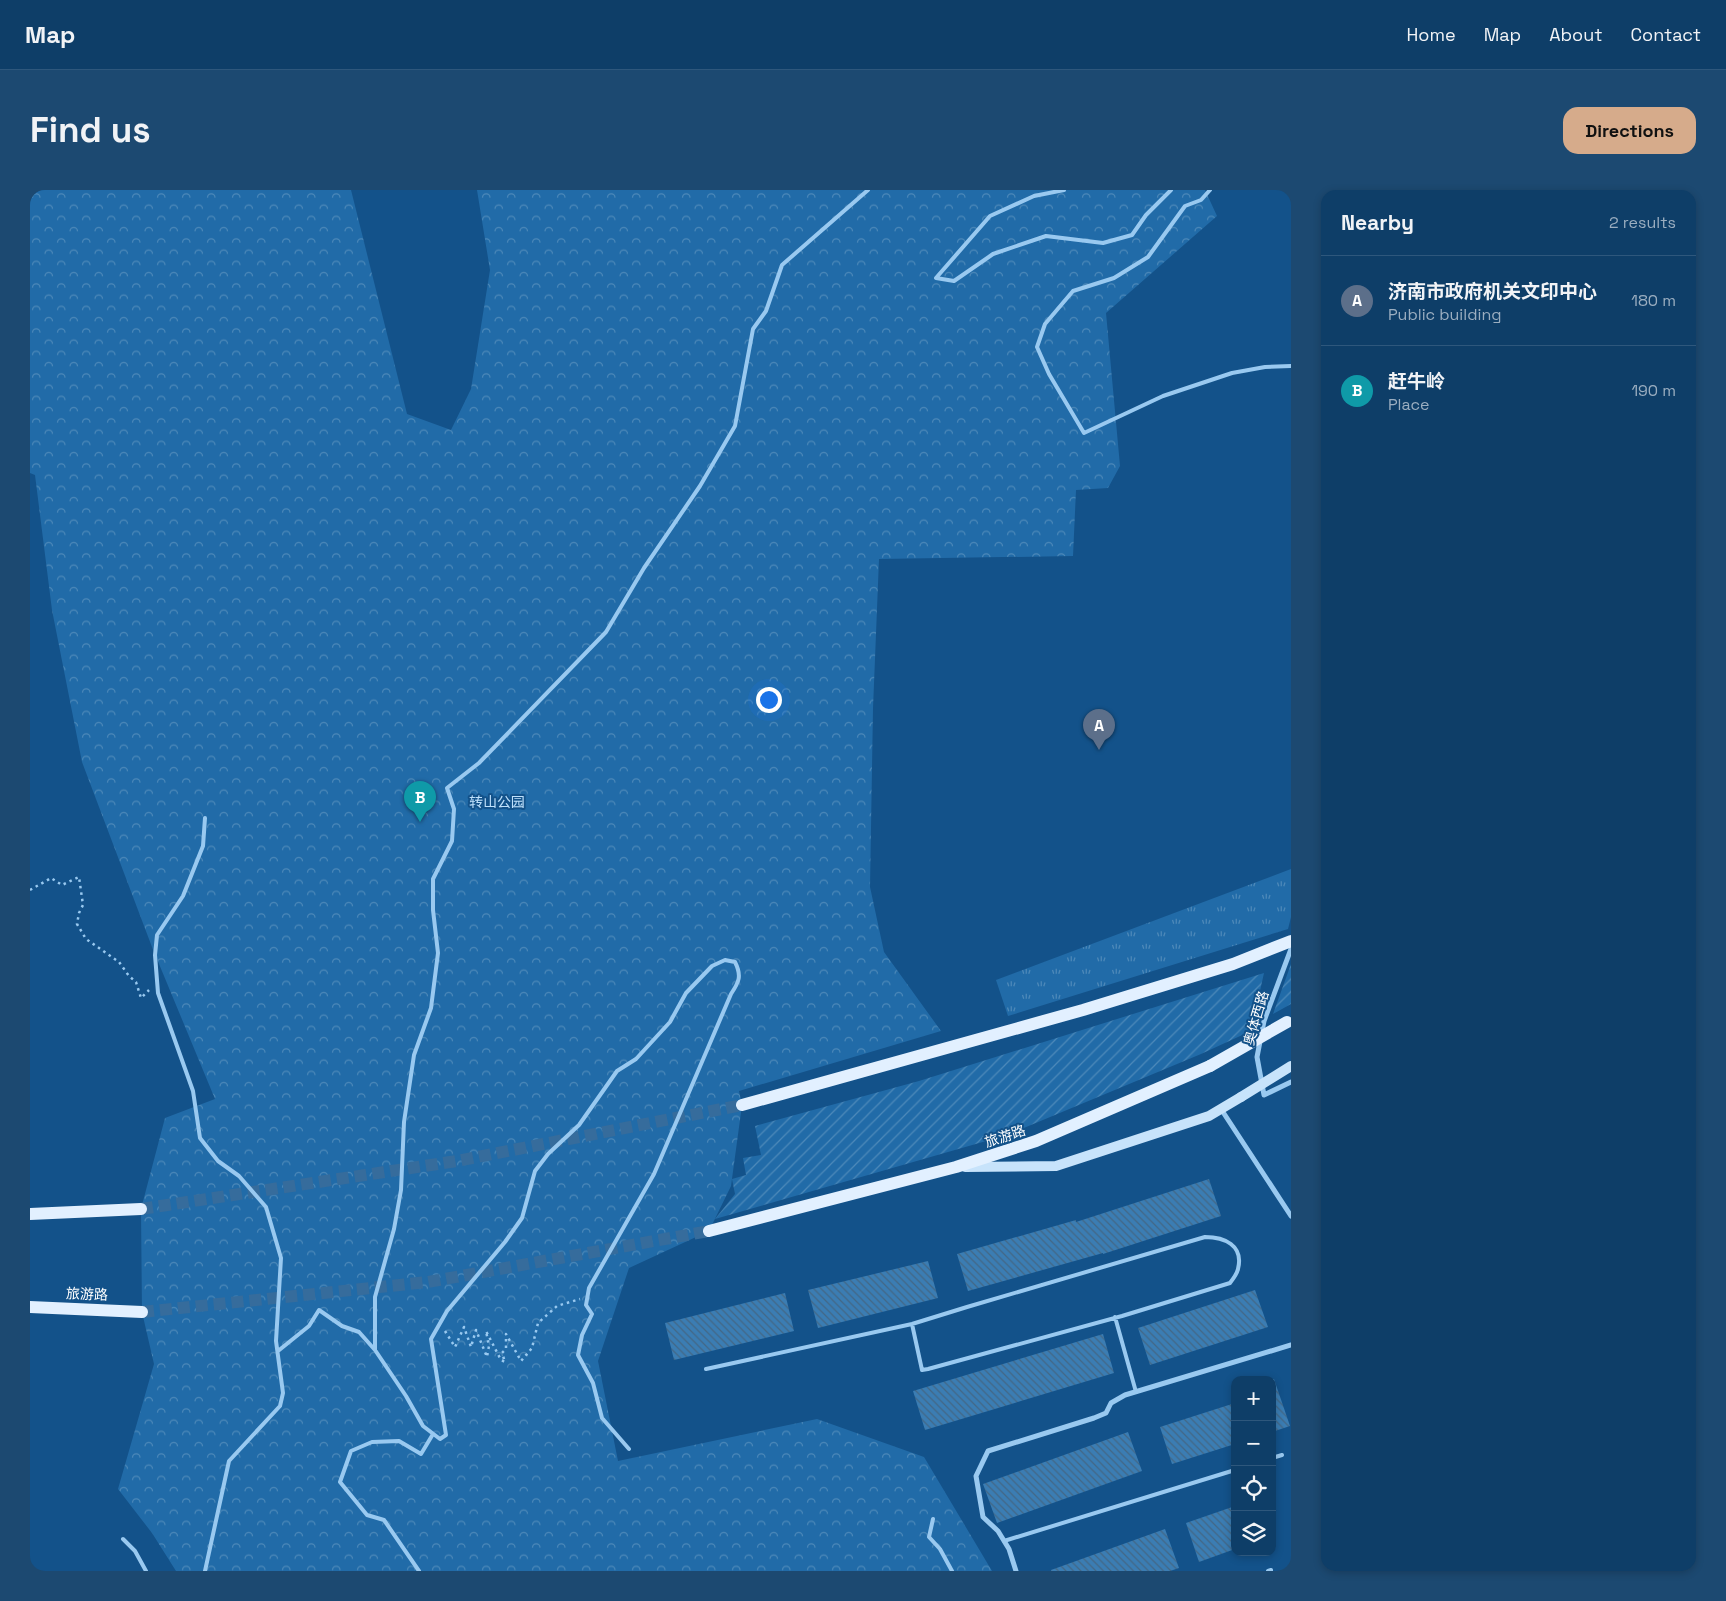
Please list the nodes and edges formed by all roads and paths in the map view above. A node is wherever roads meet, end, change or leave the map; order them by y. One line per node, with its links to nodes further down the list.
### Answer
1 (868, 190): 28 (lane)
2 (1064, 190): 3 (lane)
3 (1171, 190)
4 (1210, 190): 5 (lane)
5 (1291, 366)
6 (205, 818): 10 (lane)
7 (30, 890): 10 (path)
8 (1291, 941): 14 (main road)
9 (1291, 949): 13 (street, 奥体西路)
10 (158, 993): 29 (lane)
11 (1289, 1020): 16 (main road, 旅游路, bridge)
12 (1291, 1066): 15 (street, bridge)
13 (1291, 1082)
14 (742, 1106)
15 (1221, 1109): 16 (street); 19 (street)
16 (956, 1167): 20 (main road, 旅游路)
17 (141, 1209): 18 (main road)
18 (30, 1214)
19 (1291, 1216)
20 (709, 1231)
21 (587, 1297): 25 (path); 25 (lane); 33 (lane)
22 (30, 1307): 23 (main road, 旅游路)
23 (142, 1312)
24 (1115, 1318): 26 (lane); 26 (lane); 31 (lane)
25 (440, 1324): 32 (lane)
26 (912, 1324): 30 (lane)
27 (1291, 1345): 31 (street)
28 (376, 1350): 29 (lane); 32 (lane)
29 (278, 1351): 41 (lane)
30 (706, 1369)
31 (1136, 1392): 39 (street)
32 (434, 1434): 42 (lane)
33 (629, 1449)
34 (1282, 1455): 35 (lane)
35 (1276, 1457)
36 (1231, 1471): 39 (lane)
37 (933, 1519): 43 (lane)
38 (123, 1539): 40 (lane)
39 (1004, 1541): 44 (street)
40 (146, 1571)
41 (205, 1571)
42 (419, 1571)
43 (952, 1571)
44 (1016, 1571)

